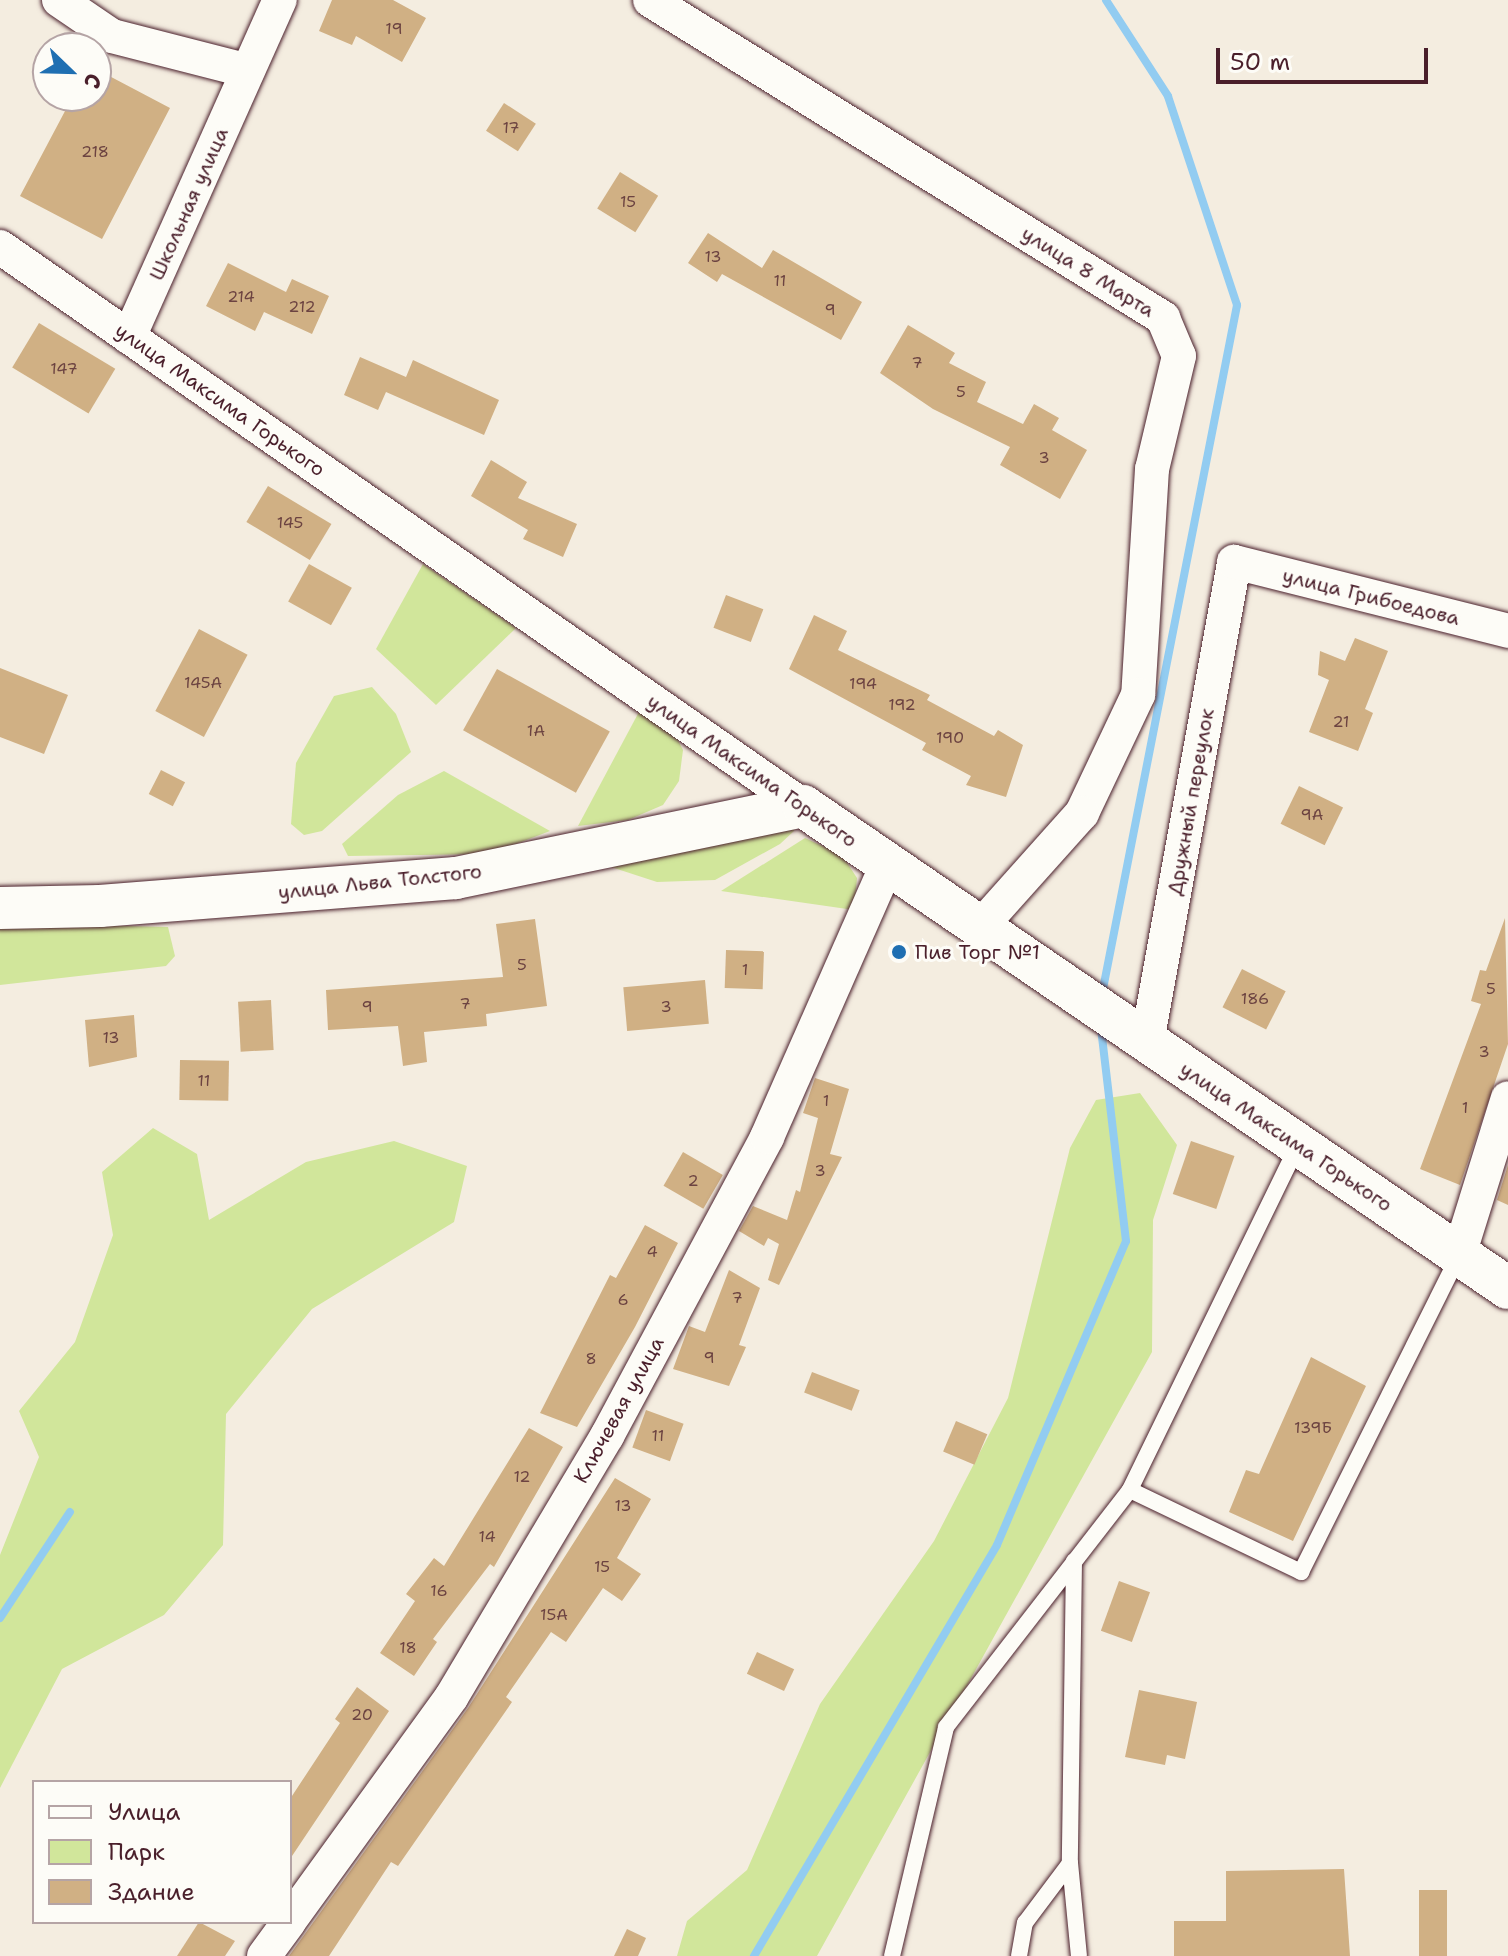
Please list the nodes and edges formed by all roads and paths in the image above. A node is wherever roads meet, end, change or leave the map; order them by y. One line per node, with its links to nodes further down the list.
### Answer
1 (59, 0): 4 (street)
2 (280, 0): 4 (street, Школьная улица)
3 (650, 0): 12 (street, улица 8 Марта)
4 (248, 71): 6 (street, Школьная улица)
5 (0, 247): 6 (street, улица Максима Горького)
6 (129, 337): 9 (street, улица Максима Горького)
7 (1234, 562): 8 (street, улица Грибоедова); 13 (street, Дружный переулок)
8 (1508, 631)
9 (803, 806): 10 (street, улица Максима Горького); 11 (street, улица Льва Толстого)
10 (887, 865): 12 (street, улица Максима Горького); 21 (street, Ключевая улица)
11 (0, 908)
12 (980, 927): 13 (street, улица Максима Горького)
13 (1147, 1042): 15 (street, улица Максима Горького)
14 (1508, 1098): 16 (street)
15 (1298, 1145): 16 (street, улица Максима Горького); 18 (lane)
16 (1459, 1255): 17 (street, улица Максима Горького); 18 (lane)
17 (1508, 1288)
18 (1130, 1490): 19 (lane)
19 (1074, 1561): 20 (lane); 24 (lane)
20 (1070, 1863): 25 (lane); 26 (lane)
21 (292, 1917)
22 (287, 1924): 23 (street, Ключевая улица)
23 (264, 1956)
24 (892, 1956)
25 (1019, 1956)
26 (1079, 1956)

